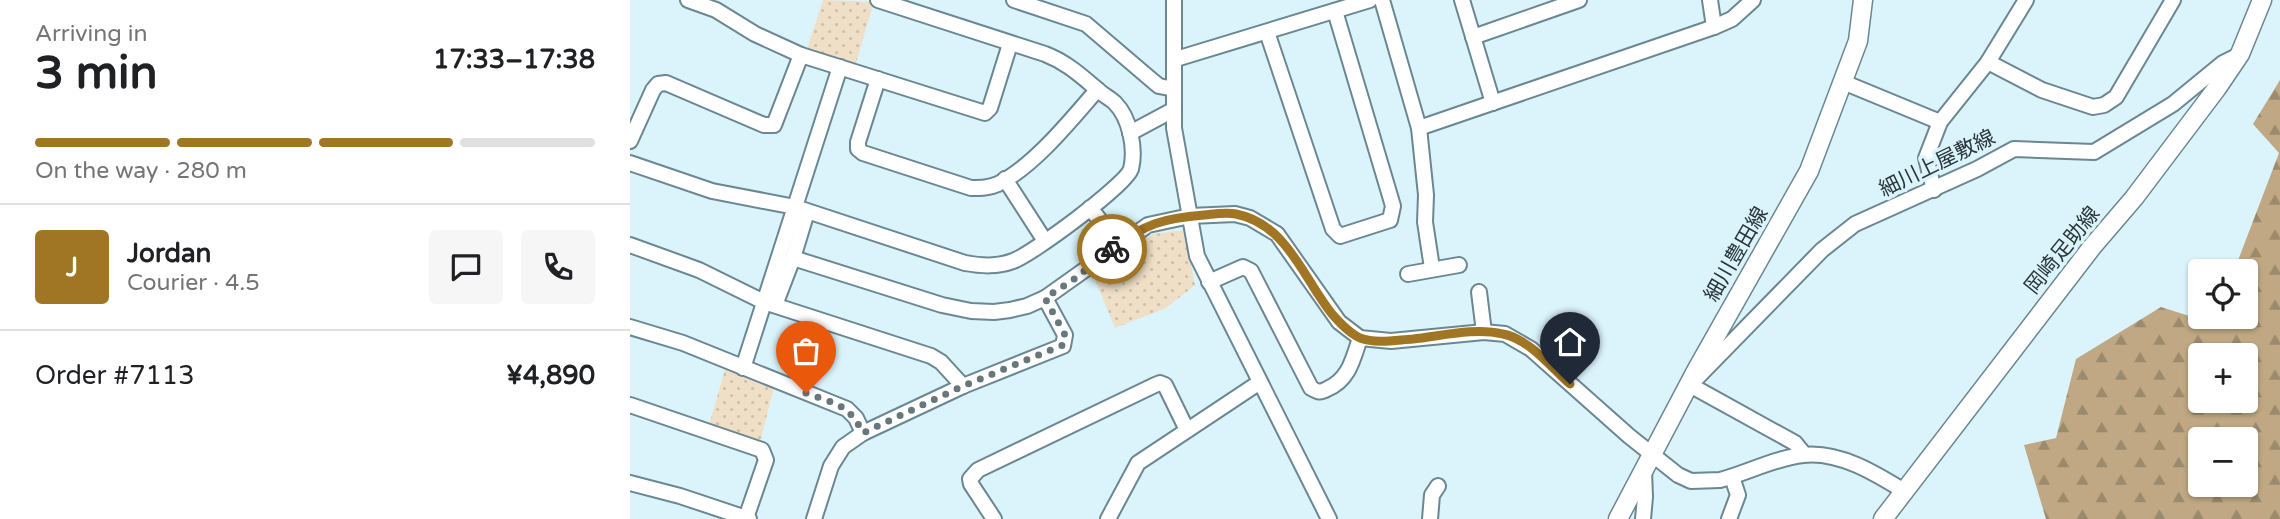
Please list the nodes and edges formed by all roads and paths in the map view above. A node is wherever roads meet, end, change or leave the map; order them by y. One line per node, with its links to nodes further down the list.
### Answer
1 (688, 0): 21 (street)
2 (877, 0): 19 (street)
3 (1014, 0): 27 (street)
4 (1174, 0): 22 (street)
5 (1370, 0): 15 (street)
6 (1382, 0): 32 (street)
7 (1462, 0): 18 (street)
8 (1579, 0): 18 (street)
9 (1710, 0): 16 (street)
10 (1753, 0): 16 (street)
11 (1863, 0): 26 (main road, 細川豊田線)
12 (2026, 0): 23 (street)
13 (2173, 0): 23 (street)
14 (2262, 0): 20 (main road, 岡崎足助線)
15 (1335, 11): 17 (street); 17 (street)
16 (1714, 27): 29 (street)
17 (1266, 32): 22 (street)
18 (1473, 37): 29 (street)
19 (1010, 44): 25 (street); 28 (street)
20 (2240, 54): 37 (street, 細川上屋敷線); 67 (main road, 岡崎足助線)
21 (801, 55): 24 (street); 34 (street)
22 (1175, 60): 27 (street)
23 (1988, 62): 31 (street)
24 (840, 67): 25 (street); 39 (street)
25 (878, 79): 36 (street)
26 (1843, 82): 31 (street); 57 (main road, 細川豊田線)
27 (1174, 89): 30 (street)
28 (1097, 90): 33 (street); 36 (street)
29 (1493, 103): 32 (street)
30 (1173, 110): 33 (street); 40 (street)
31 (1940, 122): 37 (street)
32 (1419, 128): 46 (street)
33 (1130, 134): 38 (street)
34 (630, 141)
35 (630, 163): 39 (street)
36 (1005, 180): 41 (street)
37 (1934, 190): 57 (street, 細川上屋敷線)
38 (1090, 208): 41 (street); 42 (street)
39 (801, 209): 41 (street); 44 (street); 51 (street)
40 (1190, 216): 42 (street); 48 (street); 54 (street)
41 (1045, 242)
42 (1119, 244): 50 (street)
43 (630, 245): 51 (street)
44 (793, 258): 50 (street); 51 (street)
45 (1459, 265): 46 (street)
46 (1432, 268): 47 (street)
47 (1408, 274)
48 (1209, 282): 54 (street); 56 (street)
49 (1479, 292): 53 (street)
50 (1045, 298): 58 (street)
51 (769, 304): 55 (street); 58 (street)
52 (630, 327): 55 (street)
53 (1484, 332): 54 (street); 63 (street)
54 (1360, 338)
55 (743, 368): 61 (street)
56 (1260, 382): 60 (street); 72 (street)
57 (1690, 385): 62 (street); 63 (main road, 細川豊田線)
58 (963, 386): 61 (street)
59 (630, 405): 68 (street)
60 (1187, 430): 70 (street); 71 (street)
61 (863, 433): 69 (street)
62 (1804, 454): 64 (street); 67 (street)
63 (1647, 462): 64 (street); 74 (main road, 細川豊田線); 75 (street)
64 (1732, 477): 76 (street)
65 (630, 483): 68 (street)
66 (1438, 486): 73 (street)
67 (1904, 491): 77 (main road, 岡崎足助線)
68 (748, 519)
69 (814, 519)
70 (994, 519)
71 (1108, 519)
72 (1329, 519)
73 (1430, 519)
74 (1618, 519)
75 (1643, 519)
76 (1729, 519)
77 (1883, 519)

